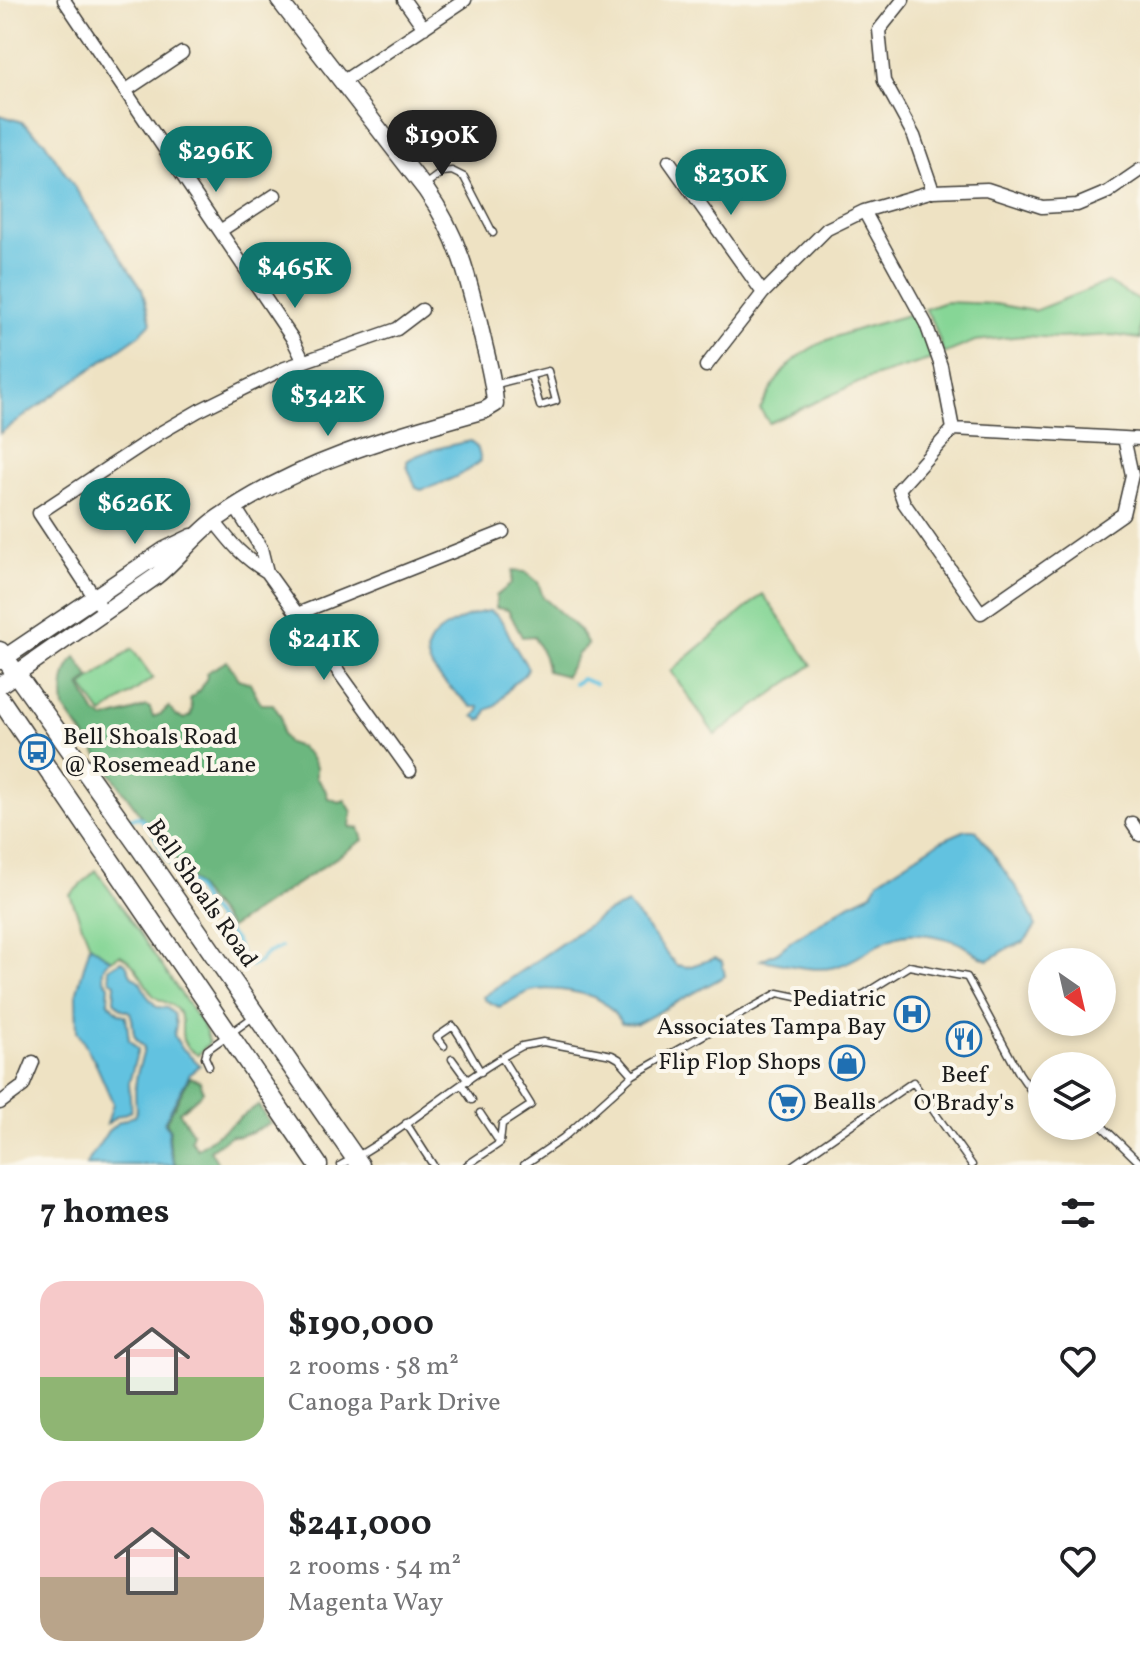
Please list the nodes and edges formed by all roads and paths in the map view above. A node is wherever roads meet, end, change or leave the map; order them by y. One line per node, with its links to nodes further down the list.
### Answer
1 (64, 0): 9 (street)
2 (279, 0): 8 (street)
3 (404, 0): 6 (street)
4 (465, 0): 6 (street)
5 (903, 0): 13 (street)
6 (424, 28): 8 (street)
7 (182, 53): 9 (street)
8 (342, 82): 12 (street)
9 (125, 91): 16 (street)
10 (669, 161): 18 (street)
11 (1140, 170): 13 (street)
12 (423, 187): 17 (lane); 23 (street)
13 (933, 191): 15 (street)
14 (275, 195): 16 (street)
15 (864, 211): 18 (street); 24 (street)
16 (220, 231): 20 (street)
17 (493, 233)
18 (763, 293): 21 (street)
19 (422, 310): 20 (street)
20 (303, 360): 32 (street)
21 (706, 366)
22 (531, 376): 22 (lane); 23 (lane)
23 (493, 385): 27 (street)
24 (953, 429): 25 (street); 25 (street)
25 (1124, 438): 26 (street)
26 (1140, 439)
27 (235, 507): 28 (street); 31 (street)
28 (214, 521): 30 (street); 31 (street)
29 (503, 532): 34 (street)
30 (197, 535): 32 (street); 33 (street)
31 (267, 572): 34 (street)
32 (95, 597): 33 (street); 35 (street)
33 (105, 613): 36 (street)
34 (297, 614): 39 (street)
35 (2, 657): 36 (main road, Bell Shoals Road)
36 (16, 674): 37 (street); 42 (main road, Bell Shoals Road)
37 (0, 685)
38 (0, 699): 43 (main road)
39 (410, 771)
40 (1132, 823): 41 (street)
41 (1140, 835)
42 (256, 1015): 43 (lane); 59 (main road, Bell Shoals Road)
43 (229, 1034): 48 (lane); 61 (main road)
44 (444, 1046): 49 (lane)
45 (502, 1058): 49 (lane); 50 (lane); 58 (lane)
46 (452, 1059): 51 (lane)
47 (33, 1062): 54 (street)
48 (209, 1066)
49 (481, 1072): 51 (lane)
50 (633, 1075): 52 (lane); 64 (lane)
51 (465, 1083): 53 (lane); 56 (lane)
52 (1028, 1086)
53 (472, 1100)
54 (0, 1103)
55 (480, 1113): 58 (lane)
56 (406, 1123): 59 (lane); 62 (lane)
57 (1116, 1140): 60 (lane)
58 (500, 1143): 63 (lane)
59 (352, 1163)
60 (1140, 1163)
61 (318, 1165)
62 (433, 1165)
63 (467, 1165)
64 (524, 1165)
65 (793, 1165): 66 (lane)
66 (972, 1165)

